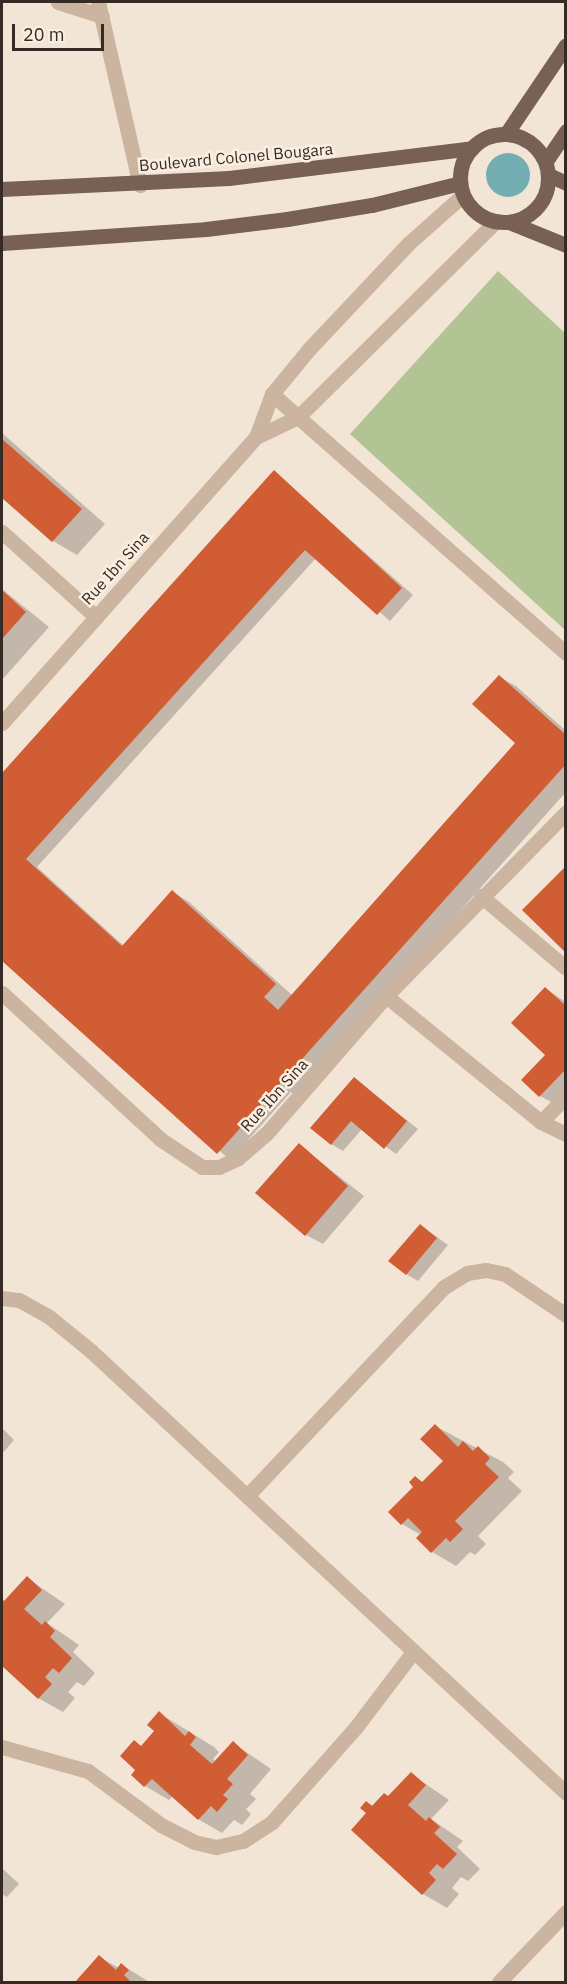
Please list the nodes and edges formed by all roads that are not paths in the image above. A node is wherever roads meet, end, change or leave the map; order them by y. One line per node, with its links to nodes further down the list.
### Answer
1 (58, 2): 2 (street)
2 (100, 9): 9 (street)
3 (566, 45): 5 (main road)
4 (566, 131): 7 (main road)
5 (506, 134): 6 (main road); 7 (main road)
6 (472, 148): 9 (main road, Boulevard Colonel Bougara); 11 (main road)
7 (548, 168): 8 (main road); 12 (main road)
8 (566, 183)
9 (140, 184): 10 (main road, Boulevard Colonel Bougara)
10 (2, 189)
11 (462, 189): 12 (main road); 13 (main road); 15 (street)
12 (502, 222): 14 (main road); 16 (street)
13 (2, 243)
14 (566, 245)
15 (272, 394): 16 (street); 17 (street)
16 (298, 417): 17 (street); 20 (street)
17 (256, 437): 19 (street, Rue Ibn Sina)
18 (2, 532): 19 (street)
19 (96, 617): 21 (street, Rue Ibn Sina)
20 (566, 652)
21 (2, 723)
22 (566, 812): 23 (street, Rue Ibn Sina)
23 (481, 896): 24 (street); 26 (street, Rue Ibn Sina)
24 (566, 968)
25 (2, 993): 26 (street, Rue Ibn Sina)
26 (386, 996): 28 (street)
27 (566, 1096): 28 (street)
28 (541, 1122): 29 (street)
29 (566, 1134)
30 (2, 1298): 32 (street)
31 (566, 1315): 32 (street)
32 (247, 1496): 33 (street)
33 (413, 1652): 34 (street); 35 (street)
34 (2, 1747)
35 (566, 1793)
36 (566, 1912): 37 (street)
37 (499, 1983)

